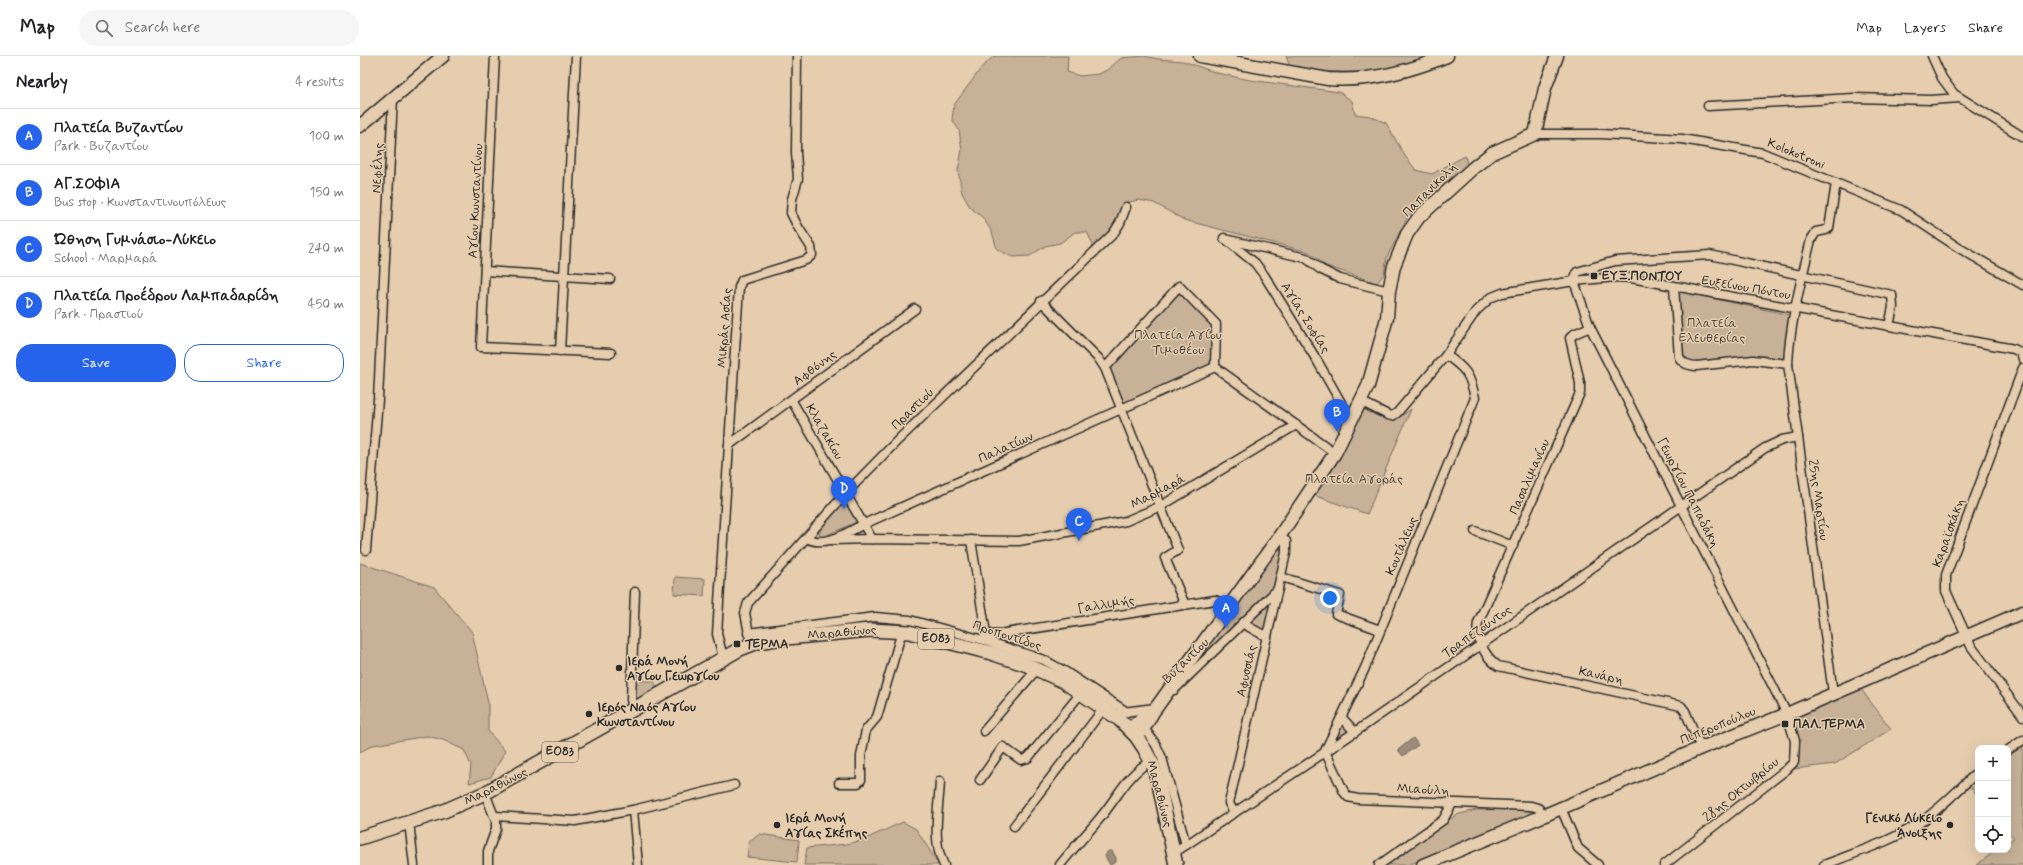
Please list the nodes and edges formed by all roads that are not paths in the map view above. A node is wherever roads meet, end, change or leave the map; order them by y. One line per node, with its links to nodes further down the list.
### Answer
1 (443, 56): 9 (street)
2 (495, 56): 17 (street, Αγίου Κωνσταντίνου)
3 (576, 56): 19 (street)
4 (797, 56): 43 (street, Μικράς Ασίας)
5 (1200, 56): 6 (street)
6 (1447, 56)
7 (1556, 56): 13 (street)
8 (1932, 56): 10 (street)
9 (394, 98): 12 (street); 59 (street, Νεφέλης)
10 (1960, 98): 11 (street); 14 (street)
11 (1708, 106)
12 (360, 126)
13 (1535, 134): 15 (street, Kolokotroni); 24 (street, Παπανικολή)
14 (2023, 138)
15 (1836, 183): 18 (street, 25ης Μαρτίου); 22 (street, Kolokotroni)
16 (1126, 207): 25 (street, Πραστιού)
17 (484, 271): 19 (street); 30 (street, Αγίου Κωνσταντίνου)
18 (1803, 274): 21 (street); 27 (street, 25ης Μαρτίου); 28 (street)
19 (564, 276): 20 (street); 30 (street)
20 (610, 279)
21 (1574, 281): 23 (street, Ευξείνου Πόντου); 29 (street, Γεωργίου Παπαδάκη); 32 (street, Ευξείνου Πόντου)
22 (2023, 284)
23 (1674, 287): 27 (street, Ευξείνου Πόντου); 34 (street)
24 (1390, 291): 39 (street, Παπανικολή); 41 (street, Αγίας Σοφίας)
25 (1041, 301): 36 (street); 48 (street, Πραστιού)
26 (915, 309): 38 (street, Αφθόνης)
27 (1796, 309): 28 (street, Ευξείνου Πόντου); 34 (street, 25ης Μαρτίου)
28 (1889, 326): 33 (street, Ευξείνου Πόντου)
29 (1590, 327): 49 (street, Γεωργίου Παπαδάκη); 58 (street, Πασαλιμανίου)
30 (560, 351): 31 (street)
31 (611, 353)
32 (1446, 355): 39 (street, Ευξείνου Πόντου); 67 (street, Κουτάλεως)
33 (2022, 356)
34 (1788, 364): 45 (street, 25ης Μαρτίου)
35 (1215, 367): 36 (street); 40 (street, Παλατίων); 42 (street)
36 (1105, 368): 40 (street)
37 (2023, 368): 69 (street, Καραϊσκάκη)
38 (792, 401): 44 (street, Αφθόνης); 48 (street, Κλαζακίου)
39 (1362, 402): 41 (street, Παπανικολή)
40 (1122, 409): 50 (street); 51 (street, Παλατίων)
41 (1352, 422): 47 (street, Παπανικολή)
42 (1296, 425): 47 (street); 50 (street, Μαρμαρά)
43 (731, 428): 44 (street); 46 (street, Μικράς Ασίας)
44 (745, 433): 46 (street, Αφθόνης)
45 (1798, 437): 49 (street, Τραπεζούντος); 77 (street, 25ης Μαρτίου)
46 (729, 445): 74 (street, Μικράς Ασίας)
47 (1336, 453): 53 (street, Παπανικολή)
48 (846, 493): 51 (street, Κλαζακίου); 54 (street, Πραστιού)
49 (1681, 505): 73 (street, Τραπεζούντος); 82 (street, Γεωργίου Παπαδάκη)
50 (1161, 506): 57 (street, Μαρμαρά); 63 (street)
51 (864, 524): 55 (street, Κλαζακίου); 56 (street, Παλατίων)
52 (1475, 531): 58 (street)
53 (1279, 537): 60 (street, Αφυσσιάς); 64 (street, Παπανικολή)
54 (806, 538): 56 (street, Παλατίων); 72 (street, Πραστιού)
55 (872, 538): 56 (street, Μαρμαρά); 57 (street, Μαρμαρά)
56 (832, 540)
57 (970, 540): 71 (street)
58 (1513, 546): 73 (street, Πασαλιμανίου)
59 (366, 550)
60 (1281, 577): 61 (street, Αφυσσιάς); 67 (street)
61 (1278, 589): 66 (street, Βυζαντίου); 70 (street, Αφυσσιάς)
62 (635, 592): 79 (street)
63 (1185, 605): 64 (street, Γαλλιμής); 71 (street, Γαλλιμής)
64 (1229, 607): 78 (street, Παπανικολή)
65 (2023, 612): 69 (street, Πιπεροπούλου)
66 (1242, 623): 70 (street); 78 (street, Βυζαντίου)
67 (1380, 630): 84 (street, Κουτάλεως)
68 (902, 631): 72 (main road, Μαραθώνος / ΕΟ83); 75 (main road, Μαραθώνος / ΕΟ83); 96 (street)
69 (1966, 636): 77 (street, Πιπεροπούλου); 83 (street, Καραϊσκάκη)
70 (1267, 637): 102 (street, Αφυσσιάς)
71 (987, 638): 72 (street, Προποντίδος); 81 (street, Προποντίδος)
72 (750, 639): 74 (main road, Μαραθώνος / ΕΟ83)
73 (1481, 644): 87 (street, Τραπεζούντος); 89 (street, Κανάρη)
74 (723, 657): 79 (main road, Μαραθώνος / ΕΟ83)
75 (1037, 669): 76 (main road, Μαραθώνος / ΕΟ83); 85 (street)
76 (1081, 693): 80 (main road, Μαραθώνος / ΕΟ83); 94 (street)
77 (1833, 693): 82 (street, Πιπεροπούλου)
78 (1158, 707): 81 (street); 86 (street, Παπανικολή)
79 (634, 709): 98 (main road, Μαραθώνος / ΕΟ83)
80 (1106, 709): 81 (street); 86 (main road, Μαραθώνος / ΕΟ83); 106 (street)
81 (1127, 712)
82 (1787, 714): 89 (street, Πιπεροπούλου); 118 (street, 28ης Οκτωβρίου)
83 (2023, 716)
84 (1342, 718): 87 (street); 91 (street, Κουτάλεως)
85 (984, 731)
86 (1137, 731): 92 (main road, Μαραθώνος / ΕΟ83); 108 (street)
87 (1355, 732): 91 (street, Τραπεζούντος)
88 (2023, 740): 90 (street)
89 (1701, 748): 100 (street, Πιπεροπούλου)
90 (2011, 748)
91 (1326, 751): 99 (street, Μιαούλη); 102 (street, Τραπεζούντος)
92 (1151, 761): 109 (main road, Μαραθώνος / ΕΟ83); 110 (street)
93 (1975, 775): 119 (street)
94 (980, 780)
95 (940, 781): 114 (street)
96 (839, 783)
97 (734, 785): 101 (street)
98 (485, 793): 104 (street); 105 (main road, Μαραθώνος / ΕΟ83)
99 (1452, 804): 103 (street, Μιαούλη); 115 (street)
100 (1561, 808): 103 (street, Πιπεροπούλου); 117 (street)
101 (633, 810): 104 (street); 113 (street)
102 (1234, 813): 108 (street, Τραπεζούντος)
103 (1545, 815): 116 (street, Πιπεροπούλου)
104 (495, 816): 112 (street)
105 (408, 822): 107 (main road, Μαραθώνος / ΕΟ83); 111 (street)
106 (1014, 826)
107 (360, 838)
108 (1186, 845): 109 (street, Τραπεζούντος)
109 (1175, 859)
110 (1061, 864)
111 (414, 865)
112 (488, 865)
113 (638, 865)
114 (944, 865)
115 (1379, 865)
116 (1423, 865)
117 (1598, 865)
118 (1664, 865)
119 (1824, 865)

